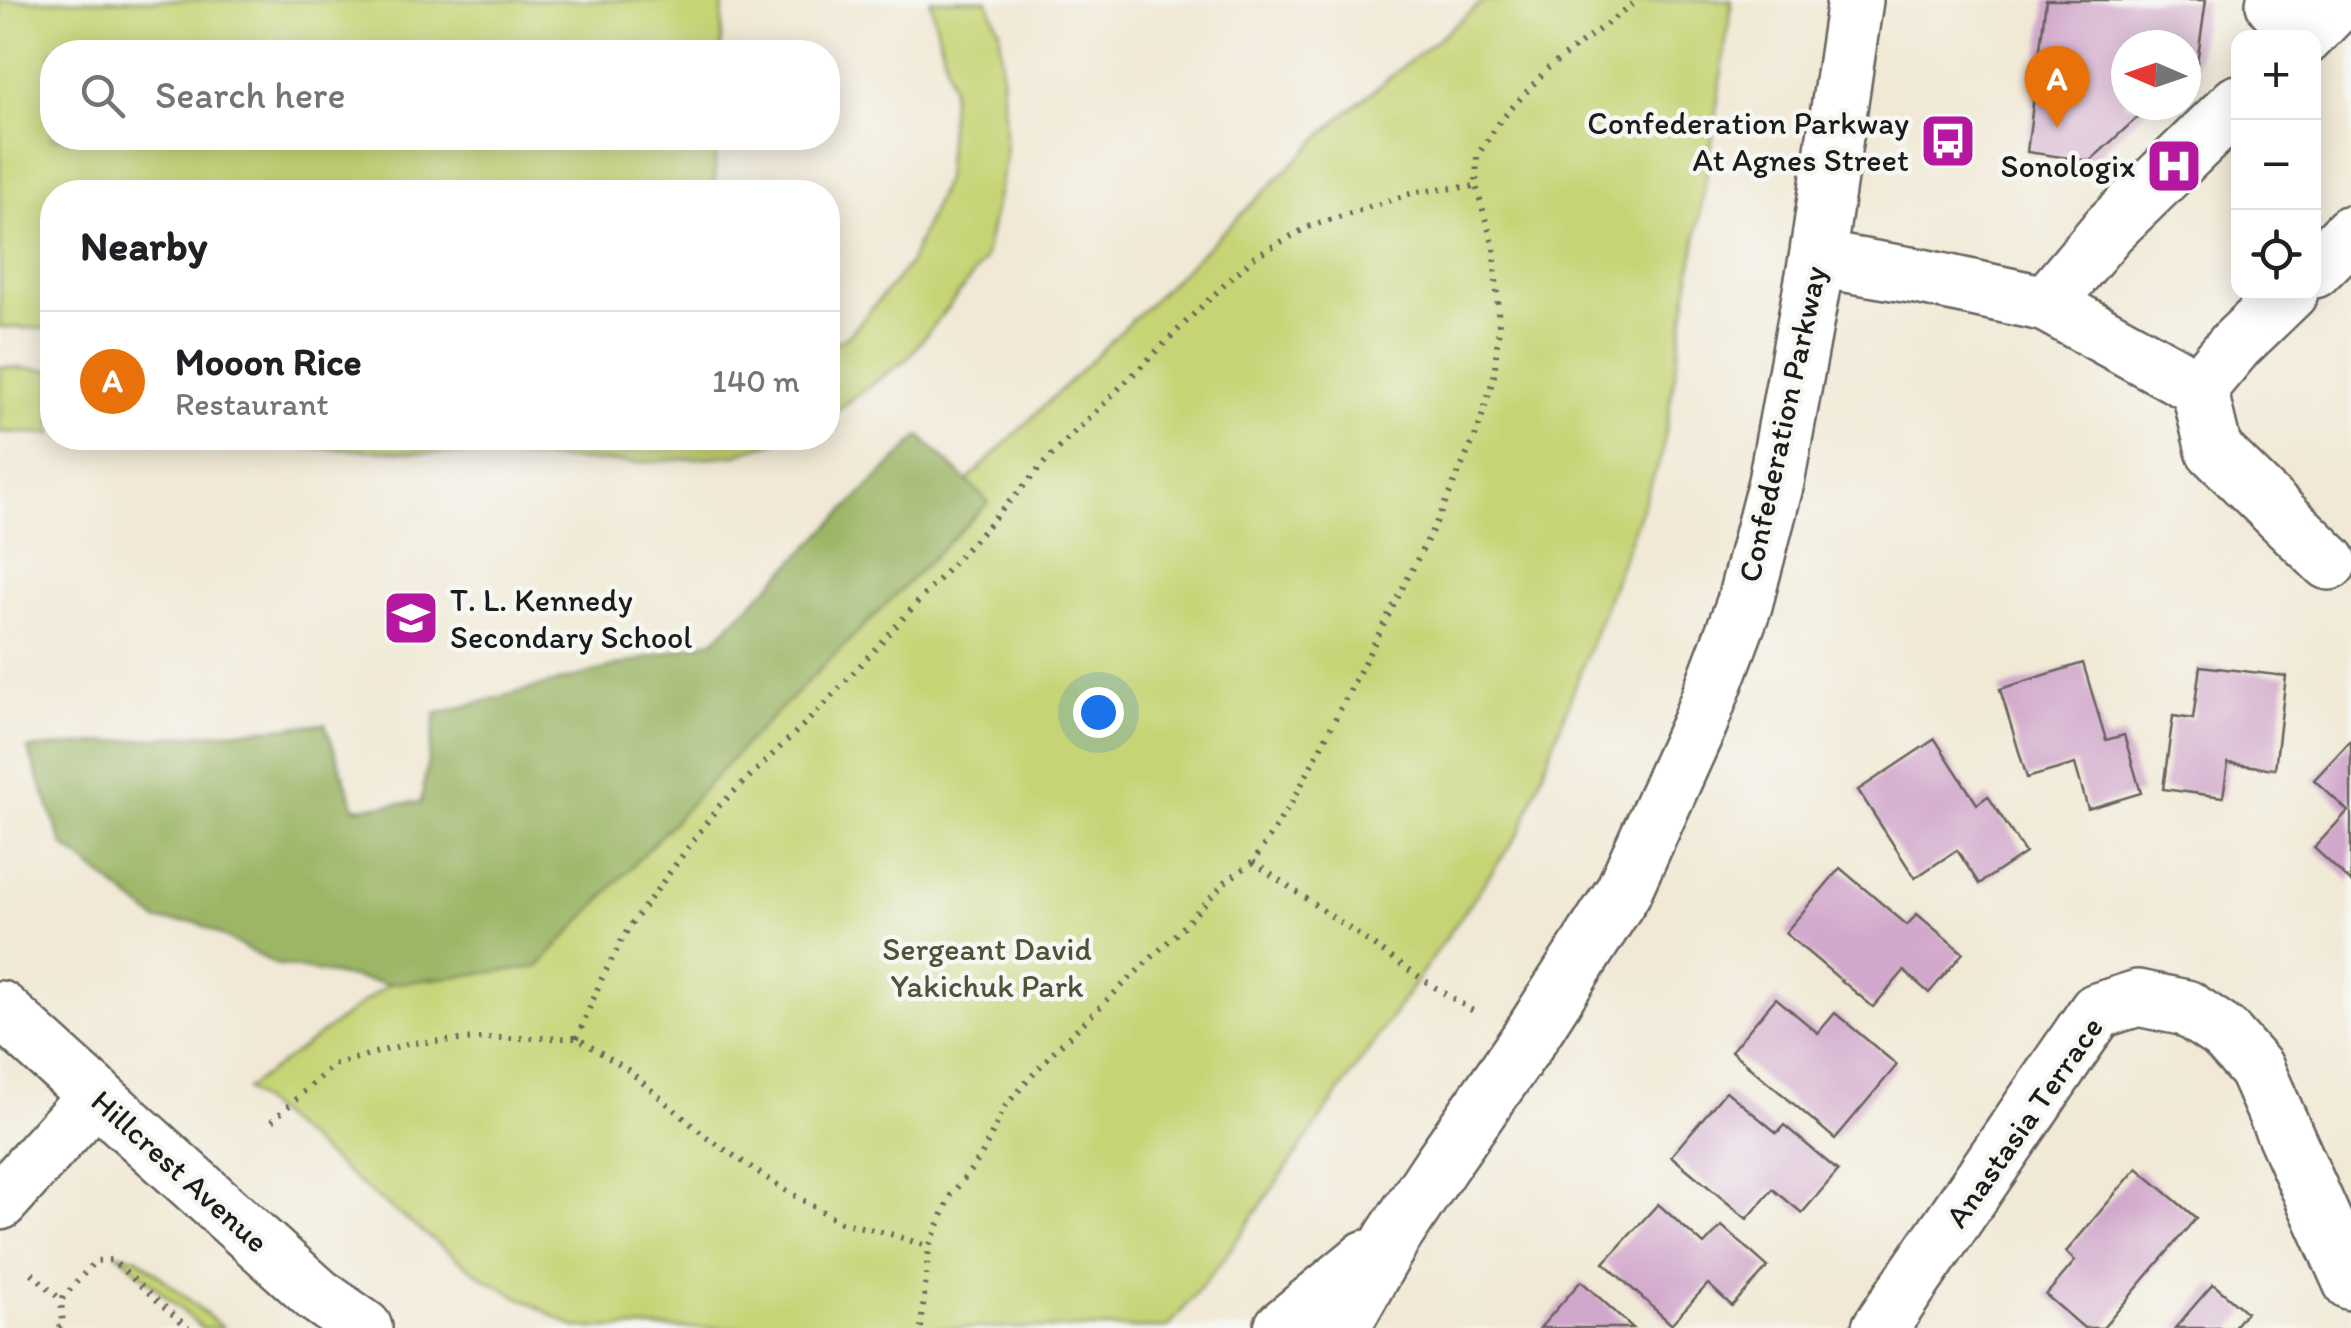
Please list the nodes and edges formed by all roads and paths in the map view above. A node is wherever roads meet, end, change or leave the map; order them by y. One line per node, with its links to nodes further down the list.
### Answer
1 (1638, 0): 4 (path)
2 (1854, 0): 6 (street, Confederation Parkway)
3 (2231, 110): 9 (street)
4 (1476, 186): 12 (path); 14 (path)
5 (2351, 234): 7 (street)
6 (1816, 259): 9 (street); 15 (street, Confederation Parkway)
7 (2321, 263)
8 (2282, 300): 10 (street)
9 (2046, 304): 10 (street)
10 (2199, 388): 11 (street)
11 (2329, 562)
12 (1254, 862): 15 (path); 20 (path)
13 (0, 1009): 16 (street, Hillcrest Avenue)
14 (577, 1038): 17 (path); 20 (path)
15 (1526, 1043): 19 (street, Confederation Parkway)
16 (96, 1095): 18 (street); 26 (street, Hillcrest Avenue)
17 (272, 1121)
18 (0, 1202)
19 (1393, 1237): 28 (street, Confederation Parkway); 29 (street, Confederation Parkway)
20 (929, 1247): 27 (path)
21 (32, 1273): 23 (path)
22 (2351, 1282): 30 (street, Anastasia Terrace)
23 (61, 1300): 24 (path); 25 (path)
24 (59, 1328)
25 (188, 1328)
26 (364, 1328)
27 (921, 1328)
28 (1282, 1328)
29 (1340, 1328)
30 (1880, 1328)

